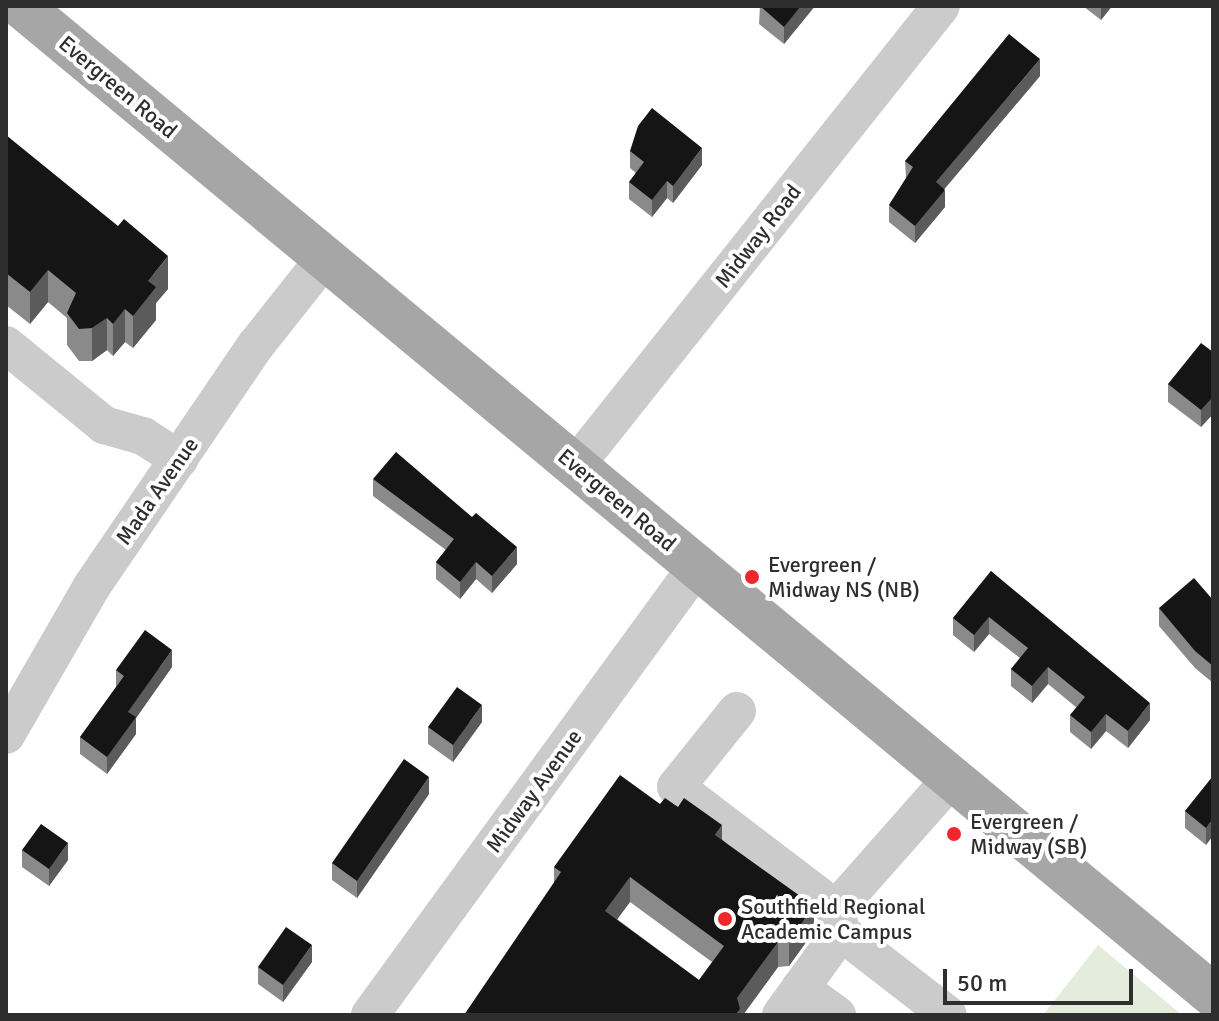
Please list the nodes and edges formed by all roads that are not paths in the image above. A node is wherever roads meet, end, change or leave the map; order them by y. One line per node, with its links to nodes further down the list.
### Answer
1 (21, 6): 3 (main road, Evergreen Road)
2 (941, 6): 6 (street, Midway Road)
3 (325, 258): 5 (street, Mada Avenue); 6 (main road, Evergreen Road)
4 (6, 345): 5 (street)
5 (179, 459): 9 (street, Mada Avenue)
6 (576, 465): 7 (main road, Evergreen Road)
7 (697, 566): 10 (main road, Evergreen Road); 14 (street, Midway Avenue)
8 (737, 711): 11 (street)
9 (6, 735)
10 (952, 778): 11 (street); 12 (main road, Evergreen Road)
11 (838, 920): 13 (street); 16 (street)
12 (1213, 995)
13 (790, 1002): 15 (street)
14 (370, 1015)
15 (837, 1015)
16 (948, 1015)

